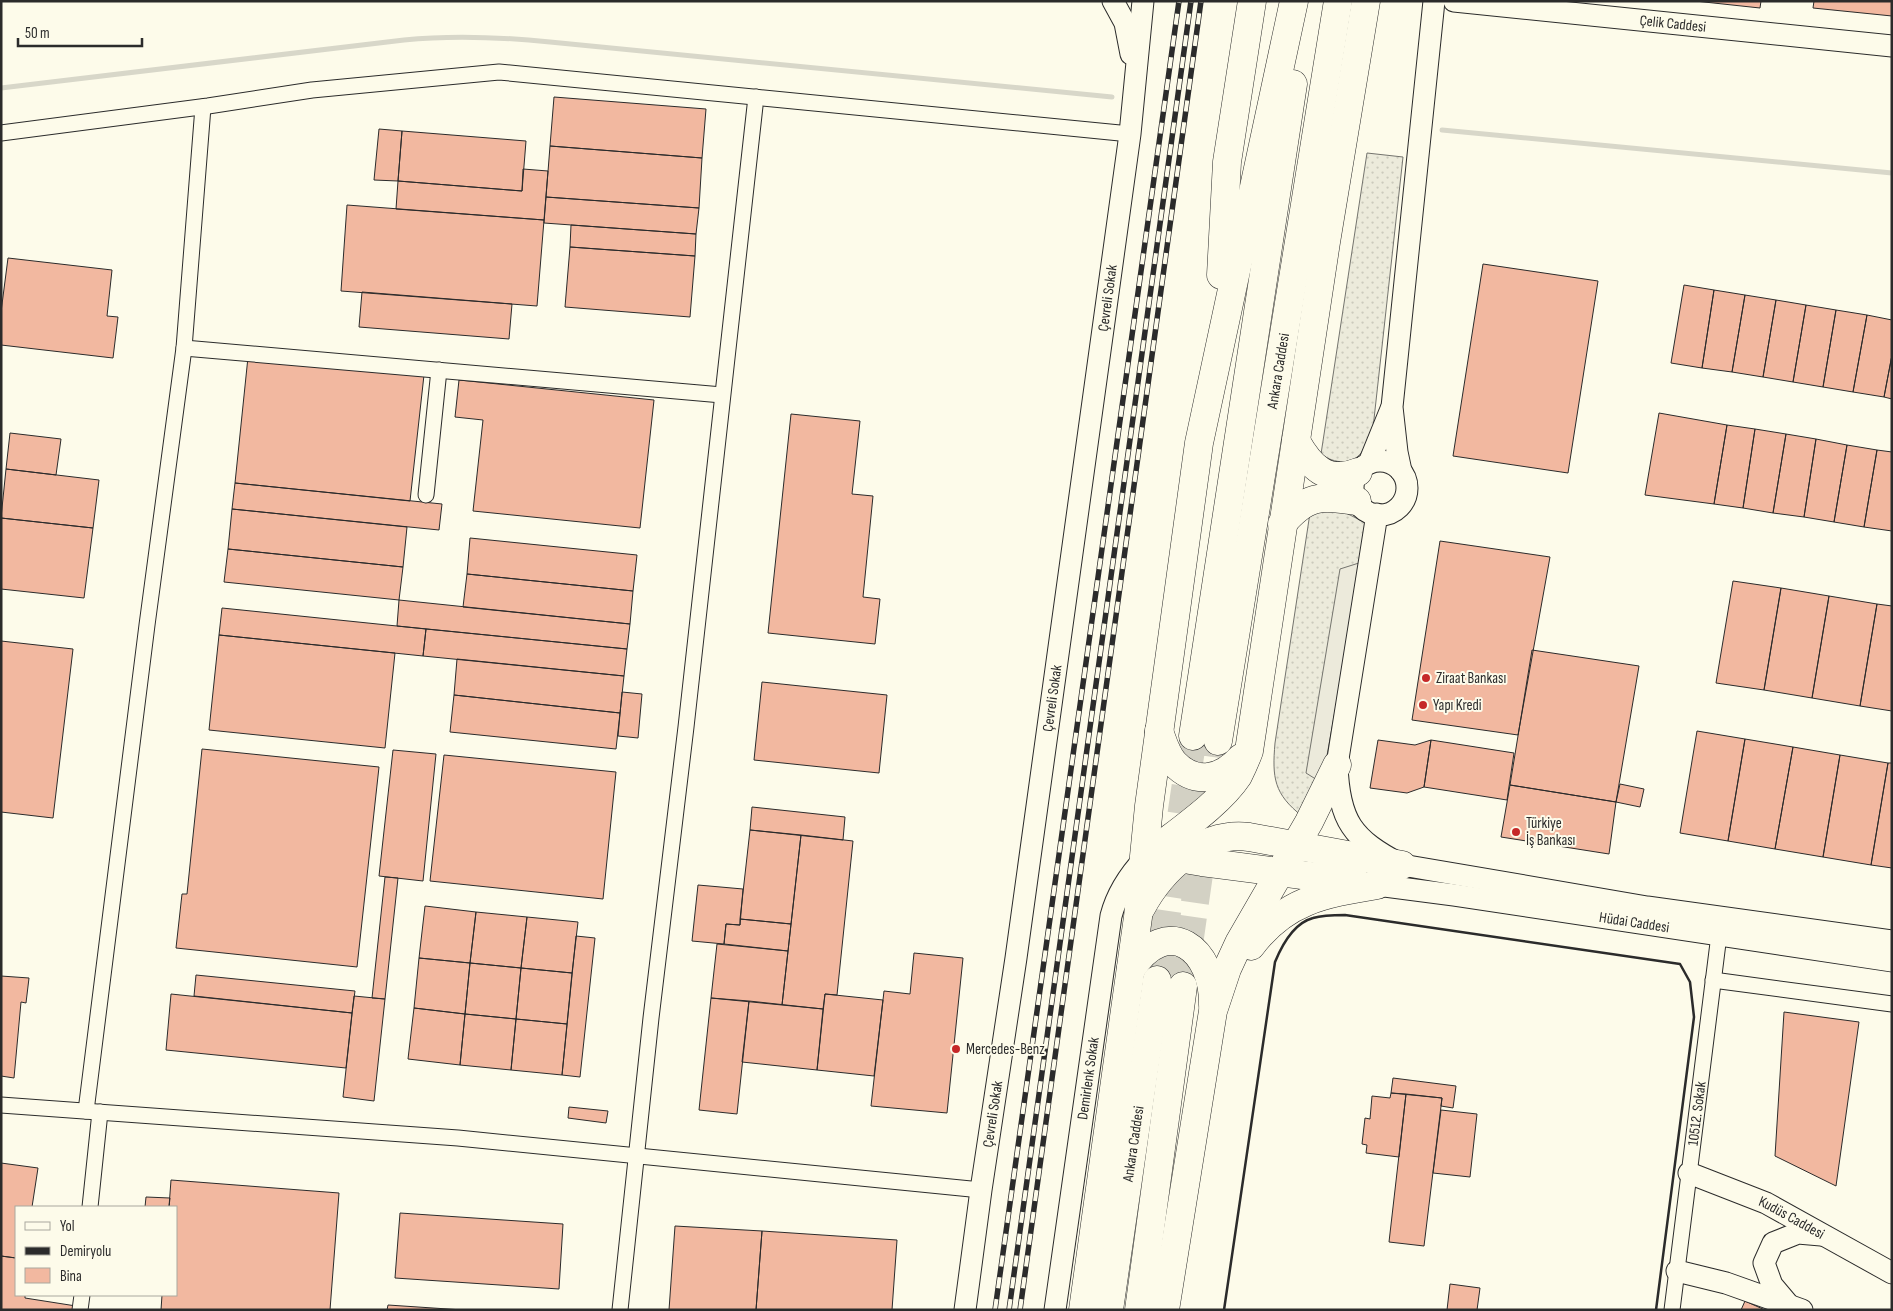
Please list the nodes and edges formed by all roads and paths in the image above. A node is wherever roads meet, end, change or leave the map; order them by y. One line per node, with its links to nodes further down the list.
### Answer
1 (1113, 1): 11 (street)
2 (1144, 1): 11 (street)
3 (1252, 1): 18 (highway)
4 (1294, 1): 18 (highway)
5 (1306, 1): 9 (highway, Ankara Caddesi)
6 (1366, 1): 16 (highway)
7 (1434, 1): 21 (street)
8 (1454, 1): 10 (street, Çelik Caddesi)
9 (1338, 3): 16 (highway)
10 (1892, 46)
11 (1136, 86): 15 (street, Çevreli Sokak)
12 (756, 97): 13 (street); 15 (street); 20 (street)
13 (203, 107): 14 (street); 17 (street)
14 (1, 133)
15 (1130, 134): 51 (street, Çevreli Sokak)
16 (1326, 242): 22 (highway)
17 (184, 348): 19 (street); 48 (street)
18 (1217, 360): 28 (highway)
19 (439, 370): 20 (street); 25 (street)
20 (722, 394): 49 (street)
21 (1392, 407): 23 (street); 24 (street)
22 (1296, 441): 23 (highway); 27 (highway)
23 (1363, 468): 24 (street); 26 (street)
24 (1401, 471): 26 (street)
25 (426, 495)
26 (1367, 508): 27 (highway); 30 (street)
27 (1282, 524): 29 (highway)
28 (1159, 731): 29 (highway); 32 (highway)
29 (1251, 735): 32 (highway)
30 (1337, 765): 31 (highway); 33 (street)
31 (1295, 845): 32 (highway); 33 (highway); 34 (highway)
32 (1164, 852): 34 (highway); 36 (highway); 36 (highway); 61 (street, Demirlenk Sokak)
33 (1402, 865): 37 (street, Hüdai Caddesi)
34 (1280, 871): 35 (highway); 45 (highway)
35 (1377, 885): 37 (street, Hüdai Caddesi); 46 (highway)
36 (1139, 913): 40 (highway)
37 (1720, 926): 38 (street, Hüdai Caddesi); 39 (street, Hüdai Caddesi); 42 (street, 10512. Sokak)
38 (1892, 941)
39 (1892, 961)
40 (1131, 968): 45 (highway); 62 (highway)
41 (1157, 980): 63 (highway, Ankara Caddesi)
42 (1713, 980): 44 (street); 50 (street, 10512. Sokak)
43 (1184, 986): 64 (highway, Ankara Caddesi)
44 (1892, 1004)
45 (1213, 1011): 46 (highway)
46 (1203, 1072): 65 (highway)
47 (1, 1105): 48 (street)
48 (93, 1112): 49 (street); 52 (street)
49 (636, 1155): 51 (street); 59 (street)
50 (1689, 1173): 53 (street, Kudüs Caddesi); 54 (street, 10512. Sokak)
51 (981, 1190): 60 (street, Çevreli Sokak)
52 (90, 1206)
53 (1824, 1236): 55 (street, Kudüs Caddesi); 57 (street)
54 (1676, 1270): 57 (street); 66 (street, 10512. Sokak)
55 (1892, 1272)
56 (82, 1296): 58 (street)
57 (1795, 1307)
58 (80, 1310)
59 (620, 1310)
60 (965, 1310)
61 (1055, 1310)
62 (1083, 1310)
63 (1109, 1310)
64 (1139, 1310)
65 (1165, 1310)
66 (1672, 1310)

